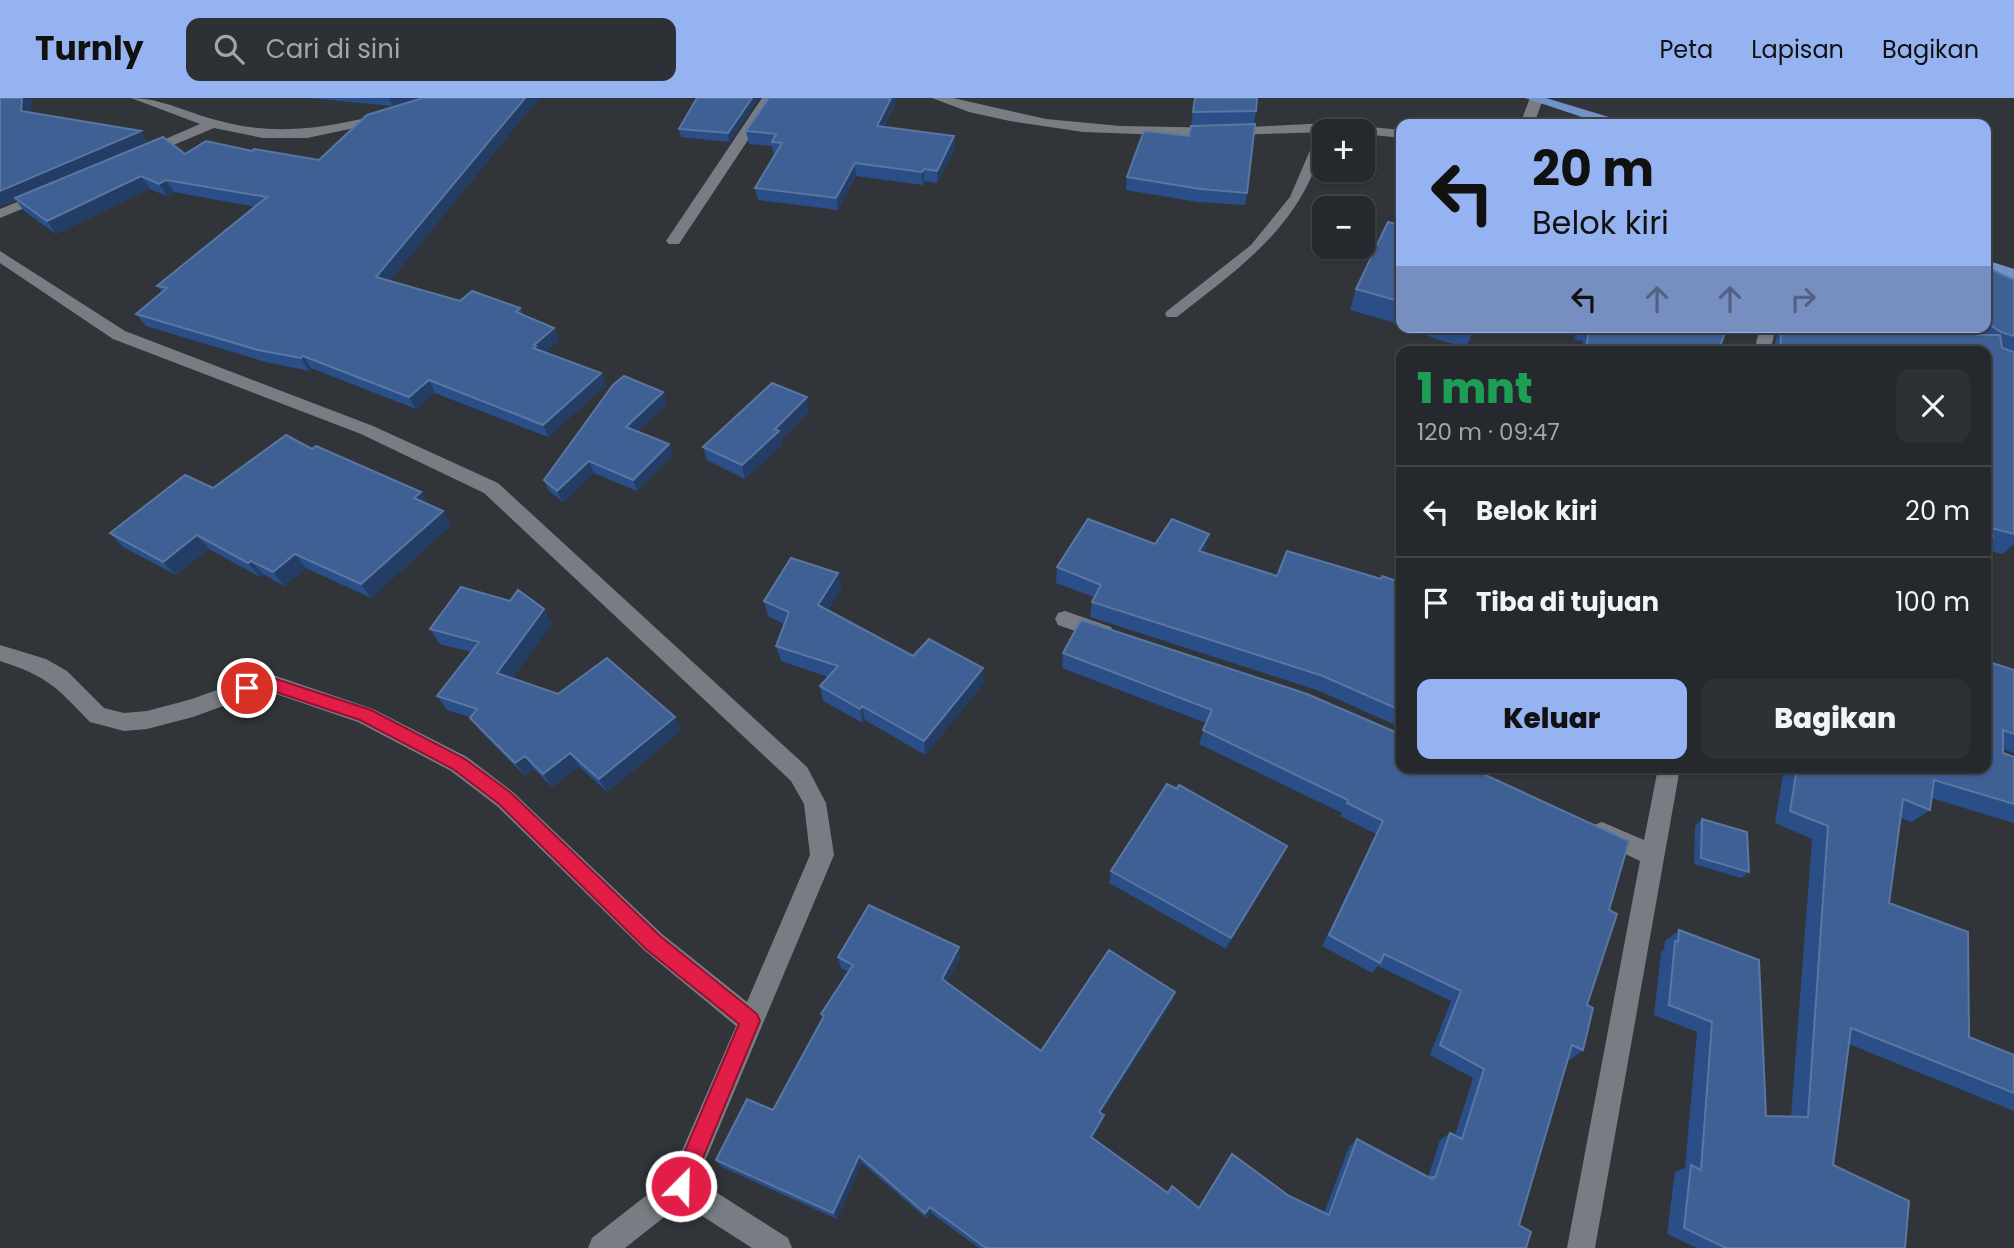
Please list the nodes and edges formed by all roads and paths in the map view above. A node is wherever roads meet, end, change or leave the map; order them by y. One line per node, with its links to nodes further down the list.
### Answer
1 (138, 98): 8 (street)
2 (769, 98): 16 (street)
3 (939, 98): 9 (street)
4 (1534, 98): 6 (street); 7 (main road)
5 (400, 114): 8 (street)
6 (1529, 119)
7 (1601, 119)
8 (210, 125): 12 (street)
9 (1312, 128)
10 (1375, 132): 11 (street)
11 (1396, 133)
12 (134, 157)
13 (1312, 160): 20 (lane)
14 (57, 189): 15 (street)
15 (0, 214)
16 (674, 241)
17 (0, 256): 27 (street)
18 (1991, 267): 19 (main road)
19 (2014, 274)
20 (1172, 313)
21 (1065, 619): 22 (street)
22 (1126, 640)
23 (0, 653): 27 (street)
24 (1668, 773): 26 (street)
25 (1582, 823): 26 (street)
26 (1654, 856): 31 (street)
27 (750, 1021): 28 (street)
28 (681, 1186): 29 (street); 30 (street)
29 (602, 1248)
30 (778, 1248)
31 (1581, 1248)

